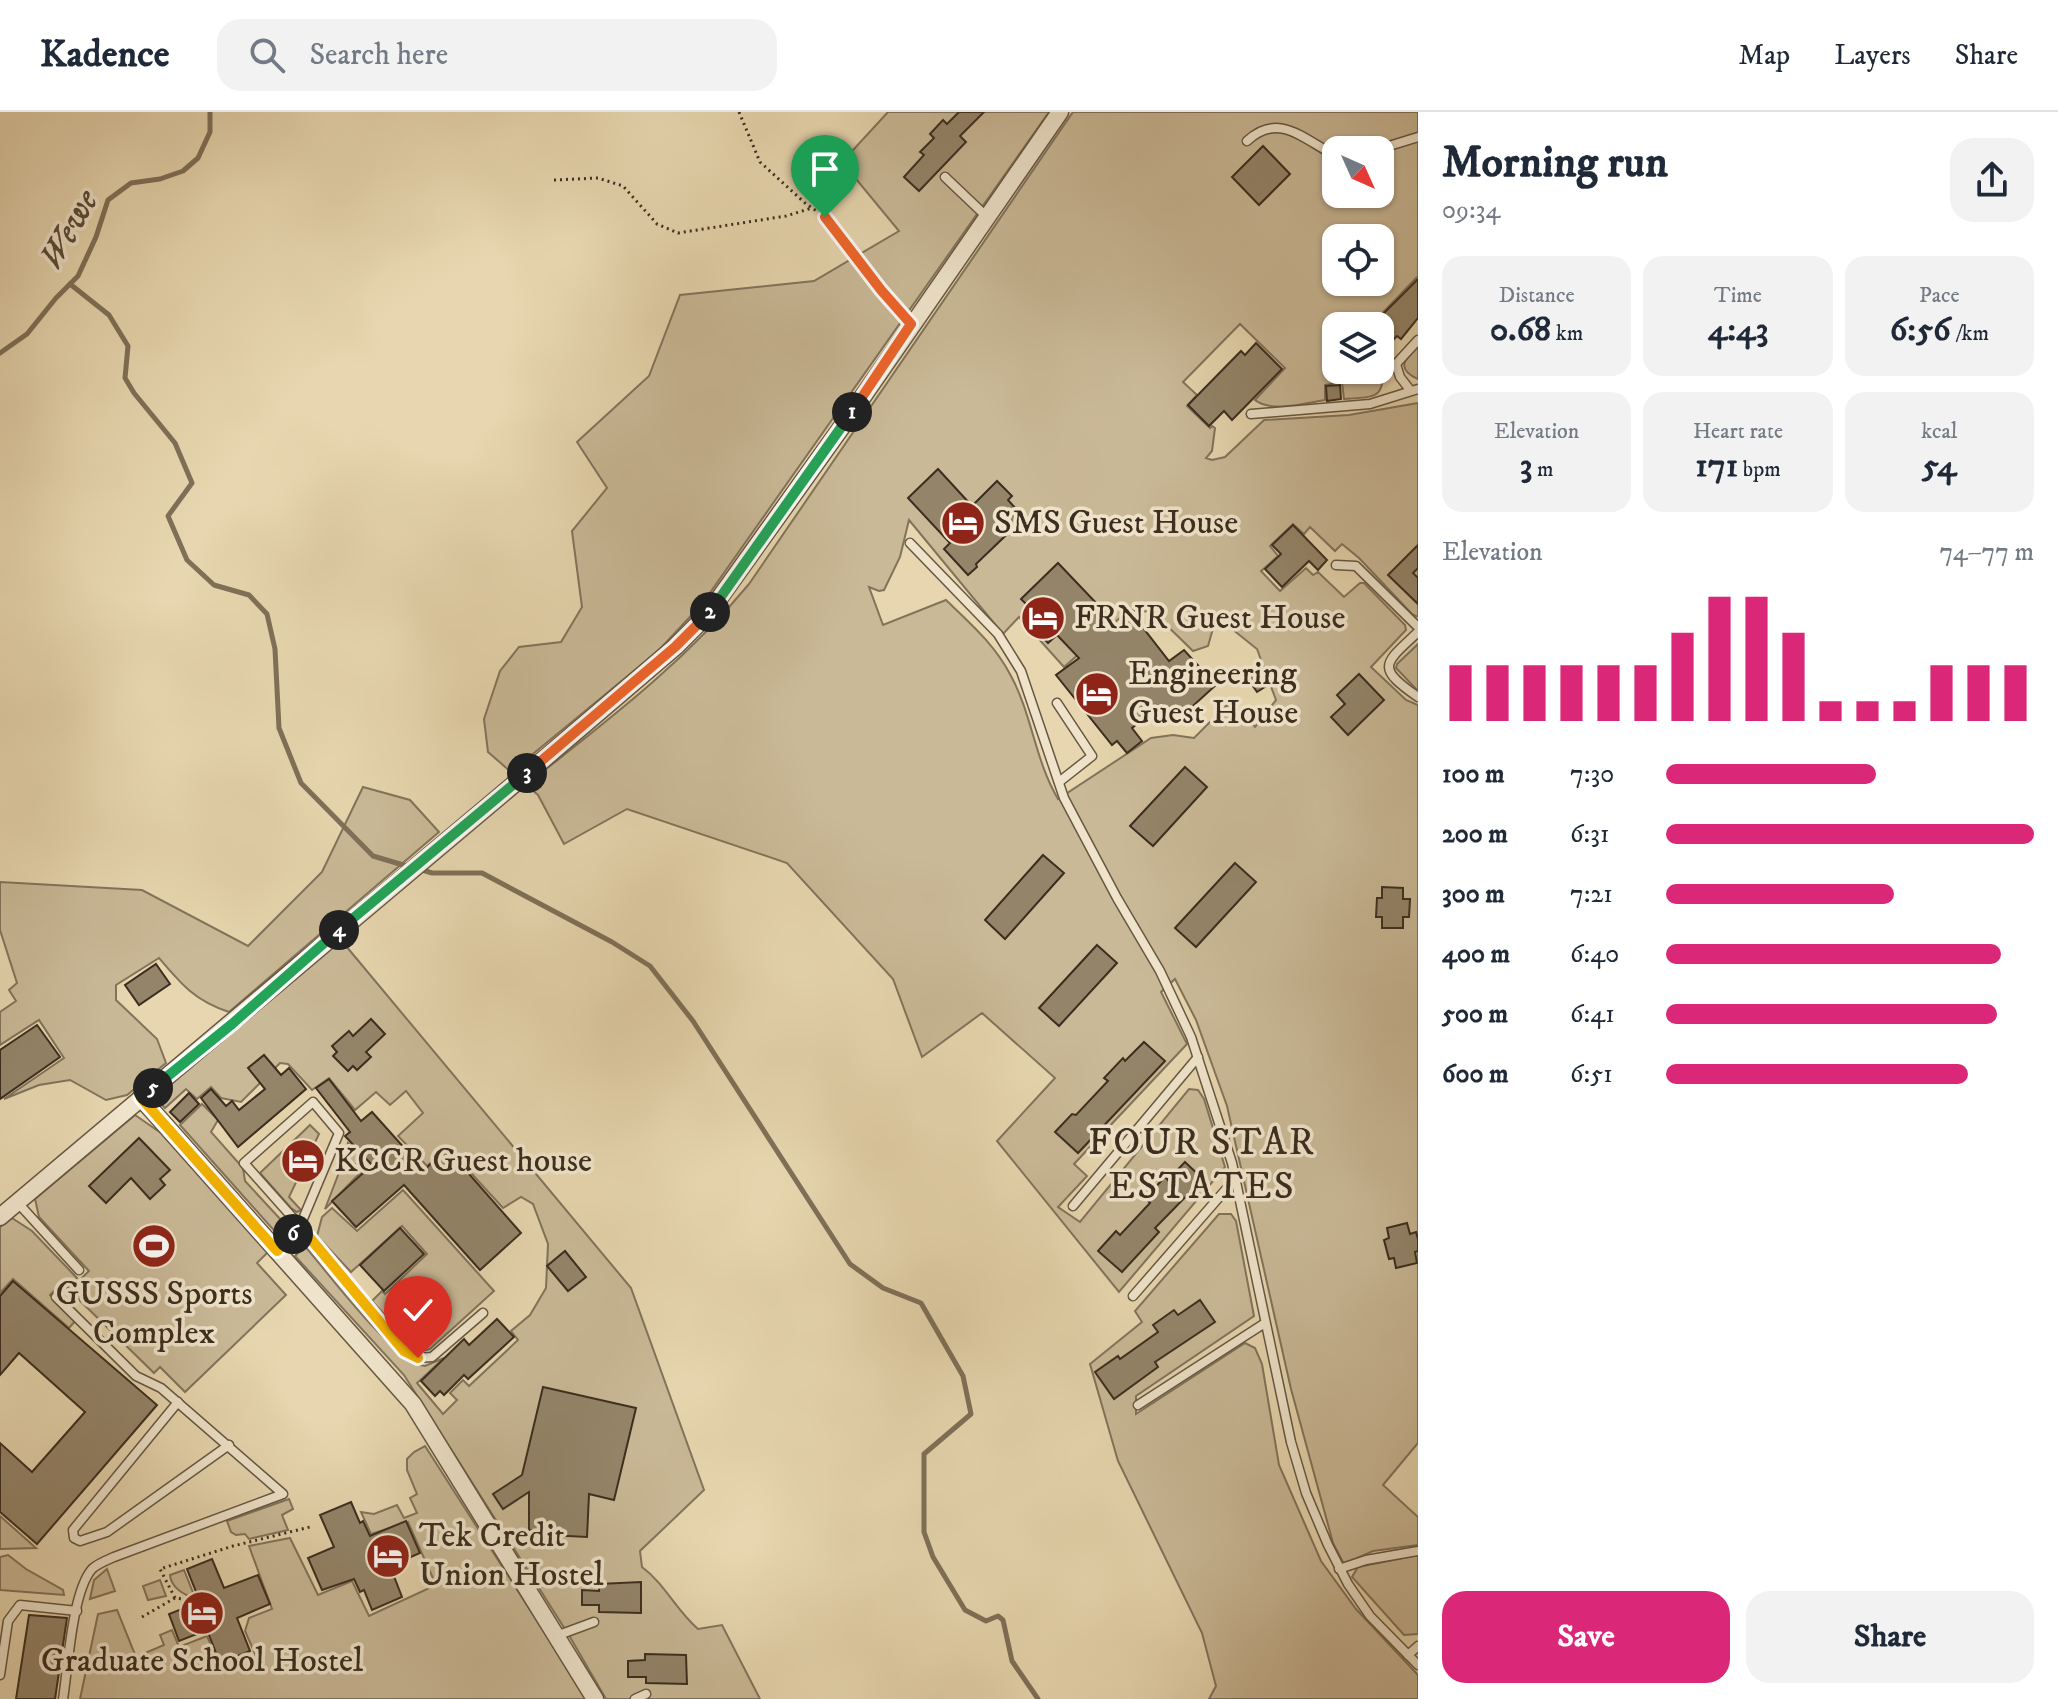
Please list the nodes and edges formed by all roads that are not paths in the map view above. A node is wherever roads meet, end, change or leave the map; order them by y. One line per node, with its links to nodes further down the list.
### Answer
1 (1060, 112): 7 (street)
2 (1418, 137): 4 (lane)
3 (1247, 141): 5 (lane)
4 (1394, 144)
5 (1322, 146)
6 (945, 177): 7 (lane)
7 (986, 216): 18 (street)
8 (1418, 340): 9 (lane)
9 (1414, 390): 10 (lane)
10 (1251, 414)
11 (910, 543): 16 (lane)
12 (1336, 565): 13 (lane)
13 (1418, 630): 14 (lane)
14 (1418, 697)
15 (1057, 703): 16 (lane)
16 (1059, 782): 17 (lane)
17 (1198, 1057): 19 (lane); 21 (lane)
18 (141, 1098): 20 (street); 24 (street)
19 (1235, 1179): 26 (lane); 29 (lane)
20 (18, 1203): 22 (street); 25 (lane)
21 (1073, 1206)
22 (0, 1217)
23 (300, 1226): 23 (lane); 24 (lane); 28 (lane)
24 (277, 1251): 37 (street)
25 (79, 1270)
26 (1133, 1296)
27 (56, 1297): 30 (lane)
28 (483, 1313)
29 (1265, 1323): 31 (lane); 34 (lane)
30 (178, 1402): 32 (lane); 32 (lane)
31 (1138, 1405)
32 (229, 1445): 35 (lane)
33 (1418, 1551): 34 (lane)
34 (1339, 1569): 39 (lane)
35 (77, 1611): 41 (lane); 43 (lane)
36 (594, 1622): 37 (lane)
37 (556, 1636): 44 (street)
38 (1418, 1646): 39 (lane)
39 (1408, 1655): 40 (lane)
40 (1418, 1665)
41 (0, 1675)
42 (646, 1694): 45 (lane)
43 (63, 1699)
44 (595, 1699)
45 (635, 1699)

